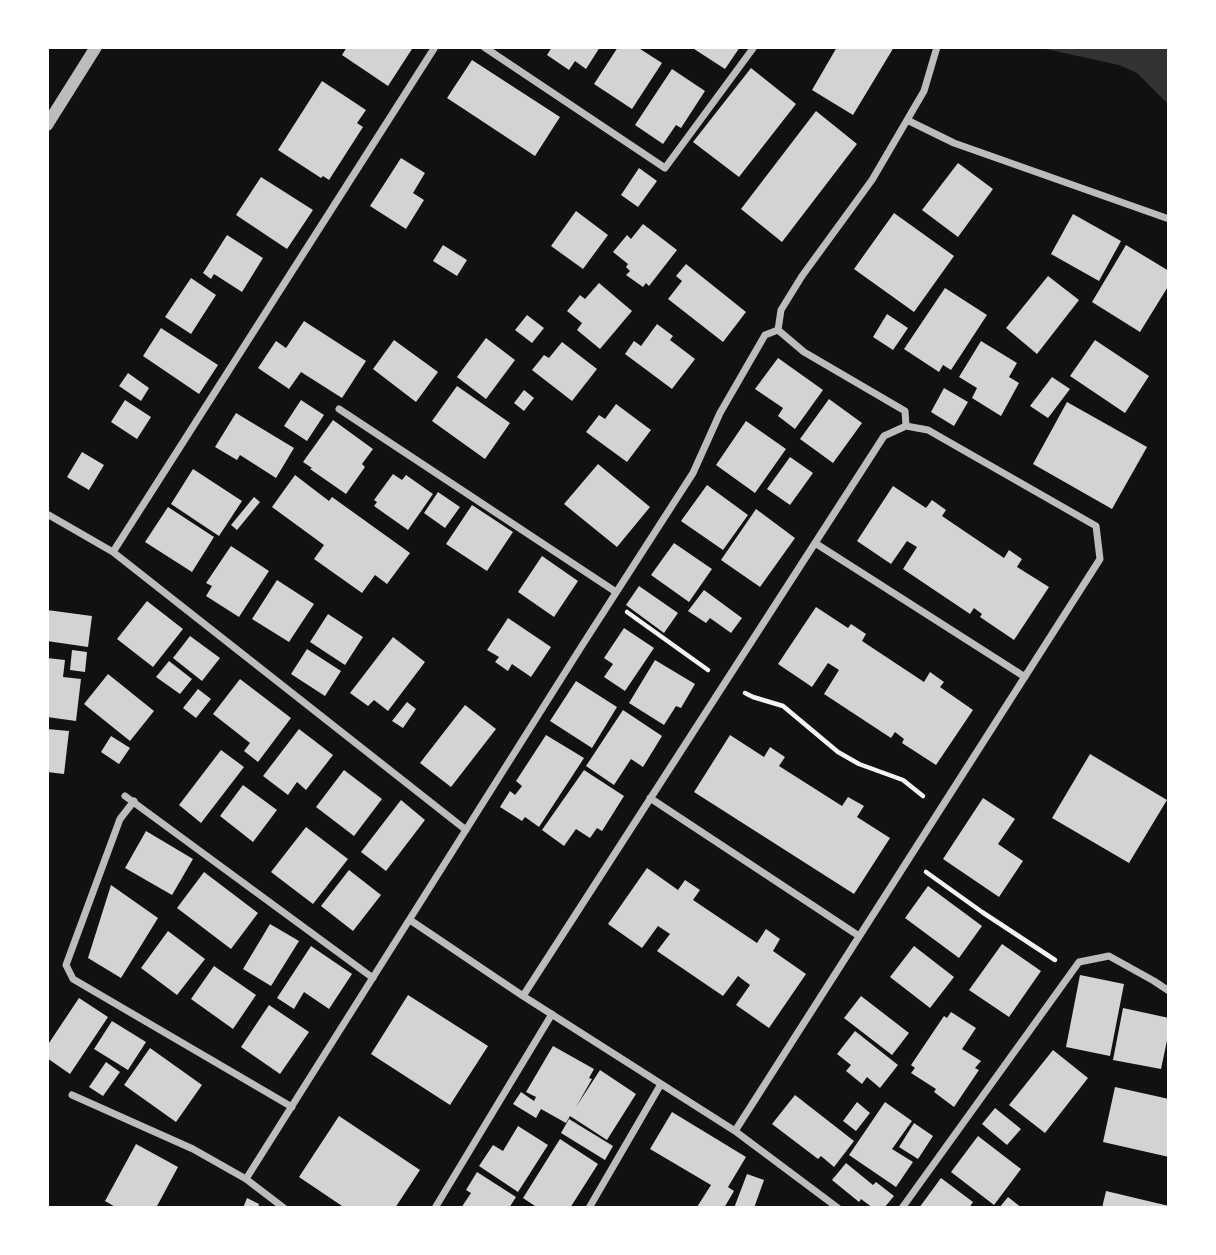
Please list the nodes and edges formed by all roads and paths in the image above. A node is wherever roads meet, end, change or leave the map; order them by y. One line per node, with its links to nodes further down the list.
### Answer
1 (96, 47): 7 (street)
2 (435, 47): 14 (street)
3 (484, 47): 4 (street)
4 (754, 47)
5 (937, 47): 6 (street)
6 (906, 120): 8 (street); 9 (street)
7 (47, 125)
8 (1169, 219)
9 (778, 331): 11 (street); 15 (street)
10 (338, 409): 15 (street)
11 (906, 426): 13 (street); 17 (street)
12 (47, 514): 14 (street)
13 (815, 543): 17 (street); 18 (street)
14 (113, 551): 23 (street)
15 (616, 592): 16 (street)
16 (611, 600): 18 (path); 23 (street)
17 (1025, 677): 22 (street)
18 (725, 682): 20 (street); 22 (path)
19 (125, 796): 21 (street)
20 (650, 798): 26 (street); 30 (street)
21 (134, 802): 28 (street); 34 (street)
22 (940, 809): 24 (street)
23 (466, 830): 25 (street)
24 (908, 859): 26 (street); 27 (path)
25 (410, 920): 28 (street); 30 (street)
26 (859, 936): 35 (street)
27 (1072, 971): 29 (street); 41 (street)
28 (373, 978): 34 (street)
29 (1169, 991)
30 (523, 996): 31 (street)
31 (552, 1014): 32 (street); 38 (street)
32 (661, 1084): 35 (street); 39 (street)
33 (72, 1095): 36 (street)
34 (292, 1107): 36 (street)
35 (735, 1131): 40 (street)
36 (246, 1179): 37 (street)
37 (284, 1208)
38 (435, 1208)
39 (589, 1208)
40 (838, 1208)
41 (902, 1208)

